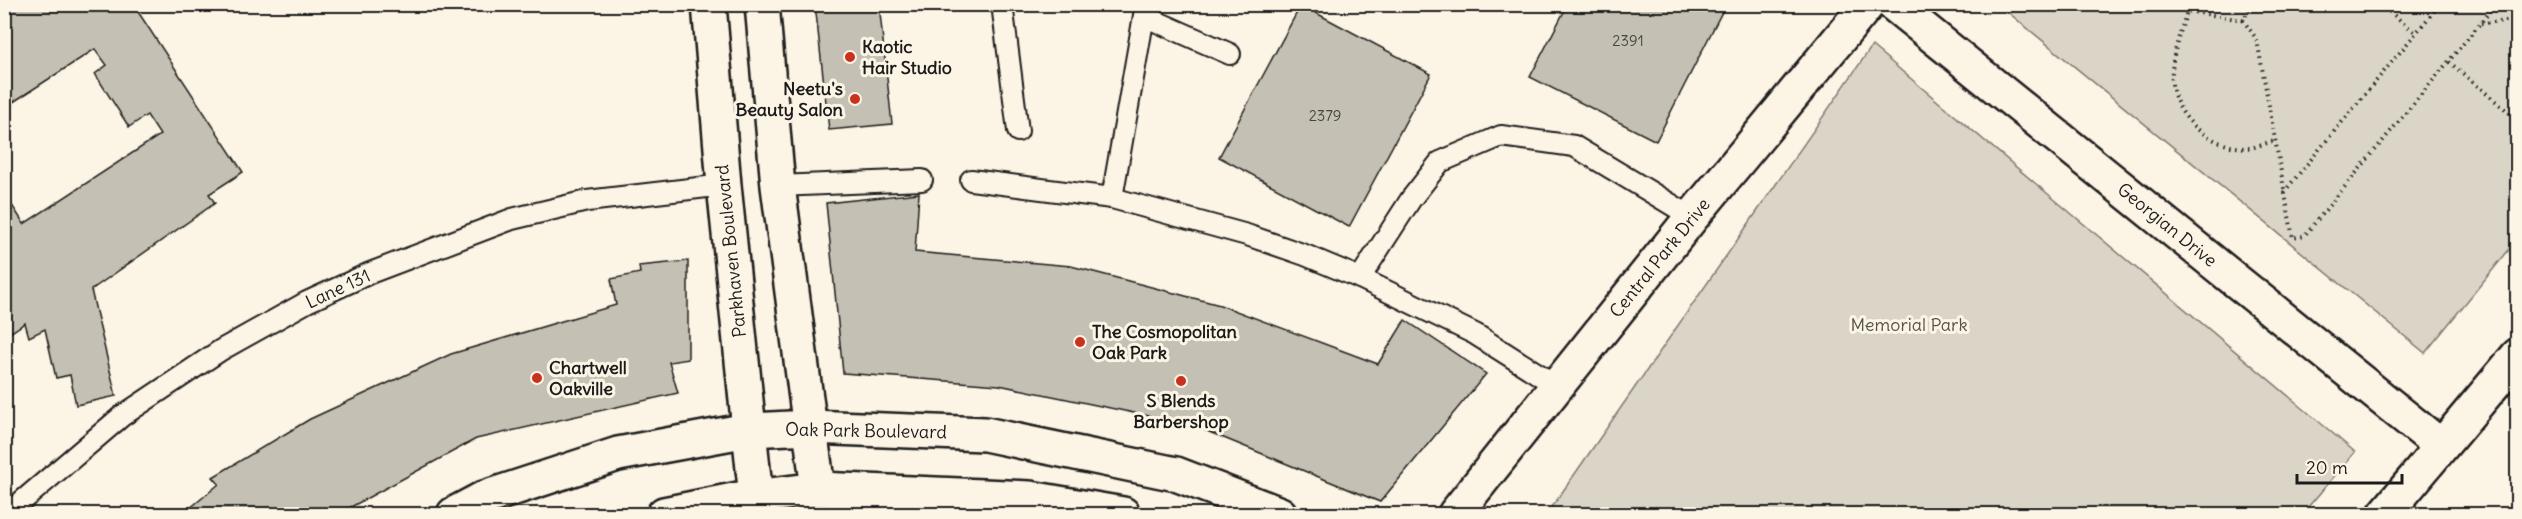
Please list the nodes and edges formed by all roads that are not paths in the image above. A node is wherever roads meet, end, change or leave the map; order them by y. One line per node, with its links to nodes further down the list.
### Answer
1 (709, 4): 11 (street, Parkhaven Boulevard)
2 (762, 4): 12 (street)
3 (1002, 4): 8 (lane)
4 (1868, 4): 14 (street, Central Park Drive)
5 (1893, 4): 20 (street, Georgian Drive)
6 (1145, 10): 7 (lane); 13 (lane)
7 (1230, 54)
8 (1018, 131)
9 (922, 180): 12 (lane)
10 (971, 180): 13 (lane)
11 (724, 185): 19 (street, Parkhaven Boulevard); 23 (lane, Lane 131)
12 (778, 186): 18 (street)
13 (1112, 198): 15 (lane)
14 (1692, 217): 15 (lane); 17 (street, Central Park Drive)
15 (1360, 278): 17 (lane)
16 (2517, 355): 20 (street)
17 (1557, 386): 28 (street, Central Park Drive)
18 (810, 427): 19 (street, Oak Park Boulevard); 21 (street); 27 (street, Oak Park Boulevard)
19 (748, 430): 22 (street, Parkhaven Boulevard); 24 (street, Oak Park Boulevard)
20 (2441, 446): 29 (street)
21 (818, 489): 22 (street); 26 (street)
22 (756, 498): 25 (street)
23 (7, 514)
24 (454, 514)
25 (664, 514)
26 (1123, 514)
27 (1280, 514)
28 (1455, 514)
29 (2385, 514)

